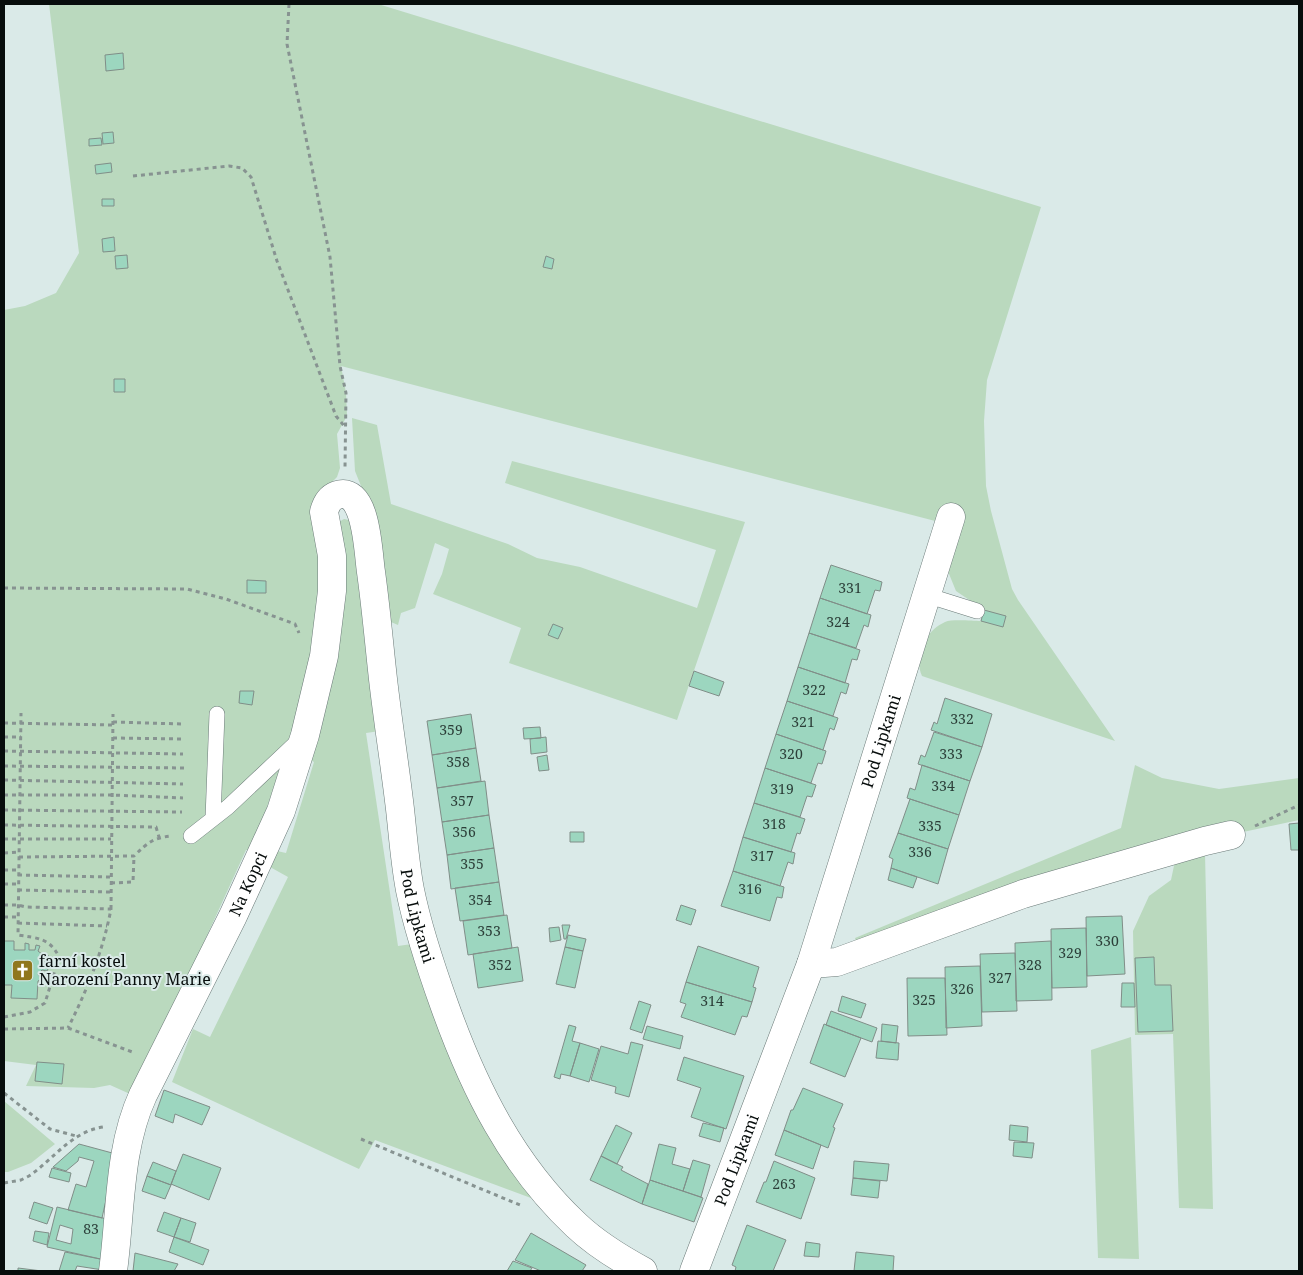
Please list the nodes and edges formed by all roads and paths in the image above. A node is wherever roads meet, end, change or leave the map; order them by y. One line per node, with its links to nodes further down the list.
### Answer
1 (288, 4): 3 (path)
2 (133, 176): 3 (path)
3 (346, 427): 4 (path)
4 (344, 494): 17 (street, Na Kopci); 82 (street, Pod Lipkami)
5 (951, 517): 7 (street, Pod Lipkami)
6 (4, 588): 9 (path)
7 (926, 595): 8 (lane); 72 (street, Pod Lipkami)
8 (977, 611)
9 (303, 641)
10 (21, 713): 14 (path)
11 (113, 714): 15 (path)
12 (217, 714): 43 (lane)
13 (4, 723): 14 (path)
14 (21, 723): 15 (path); 19 (path)
15 (113, 724): 16 (path); 20 (path)
16 (182, 724)
17 (305, 735): 43 (lane); 76 (street, Na Kopci)
18 (4, 737): 19 (path)
19 (21, 737): 23 (path)
20 (113, 738): 21 (path); 24 (path)
21 (184, 739)
22 (4, 751): 23 (path)
23 (21, 751): 24 (path); 27 (path)
24 (113, 753): 25 (path); 28 (path)
25 (182, 754)
26 (4, 766): 27 (path)
27 (20, 766): 28 (path); 31 (path)
28 (112, 768): 29 (path); 32 (path)
29 (184, 768)
30 (4, 780): 31 (path)
31 (20, 781): 32 (path); 35 (path)
32 (112, 782): 33 (path); 36 (path)
33 (182, 784)
34 (4, 795): 35 (path)
35 (20, 795): 36 (path); 40 (path)
36 (112, 795): 37 (path); 41 (path)
37 (183, 798)
38 (1299, 805): 47 (path)
39 (4, 810): 40 (path)
40 (20, 810): 41 (path); 45 (path)
41 (112, 810): 42 (path); 46 (path)
42 (182, 812)
43 (213, 818): 48 (lane)
44 (4, 824): 45 (path)
45 (19, 824): 46 (path); 51 (path)
46 (112, 826): 49 (path); 52 (path)
47 (1231, 835): 72 (street)
48 (191, 836): 49 (path)
49 (159, 837): 56 (path)
50 (4, 839): 51 (path)
51 (19, 839): 52 (path); 54 (path)
52 (112, 839): 55 (path)
53 (4, 853): 54 (path)
54 (19, 854): 55 (path); 58 (path)
55 (111, 856): 56 (path); 59 (path)
56 (134, 856): 60 (path)
57 (4, 870): 58 (path)
58 (18, 872): 59 (path); 62 (path)
59 (112, 877): 60 (path)
60 (112, 883): 64 (path)
61 (4, 884): 62 (path)
62 (18, 884): 63 (path)
63 (18, 890): 64 (path); 66 (path)
64 (112, 892): 67 (path)
65 (4, 905): 66 (path)
66 (18, 905): 67 (path); 69 (path)
67 (111, 909): 71 (path)
68 (4, 917): 69 (path)
69 (18, 917): 70 (path)
70 (18, 923): 71 (path); 73 (path)
71 (107, 926): 74 (path)
72 (810, 964): 85 (street, Pod Lipkami)
73 (4, 1017)
74 (68, 1028): 75 (path); 76 (path)
75 (4, 1030)
76 (159, 1062): 78 (street, Na Kopci)
77 (4, 1093): 79 (path)
78 (131, 1126): 79 (path); 83 (street, Na Kopci)
79 (77, 1136): 81 (path)
80 (361, 1139): 82 (path)
81 (4, 1182)
82 (553, 1202): 84 (street, Pod Lipkami)
83 (113, 1271)
84 (643, 1271)
85 (694, 1271)

